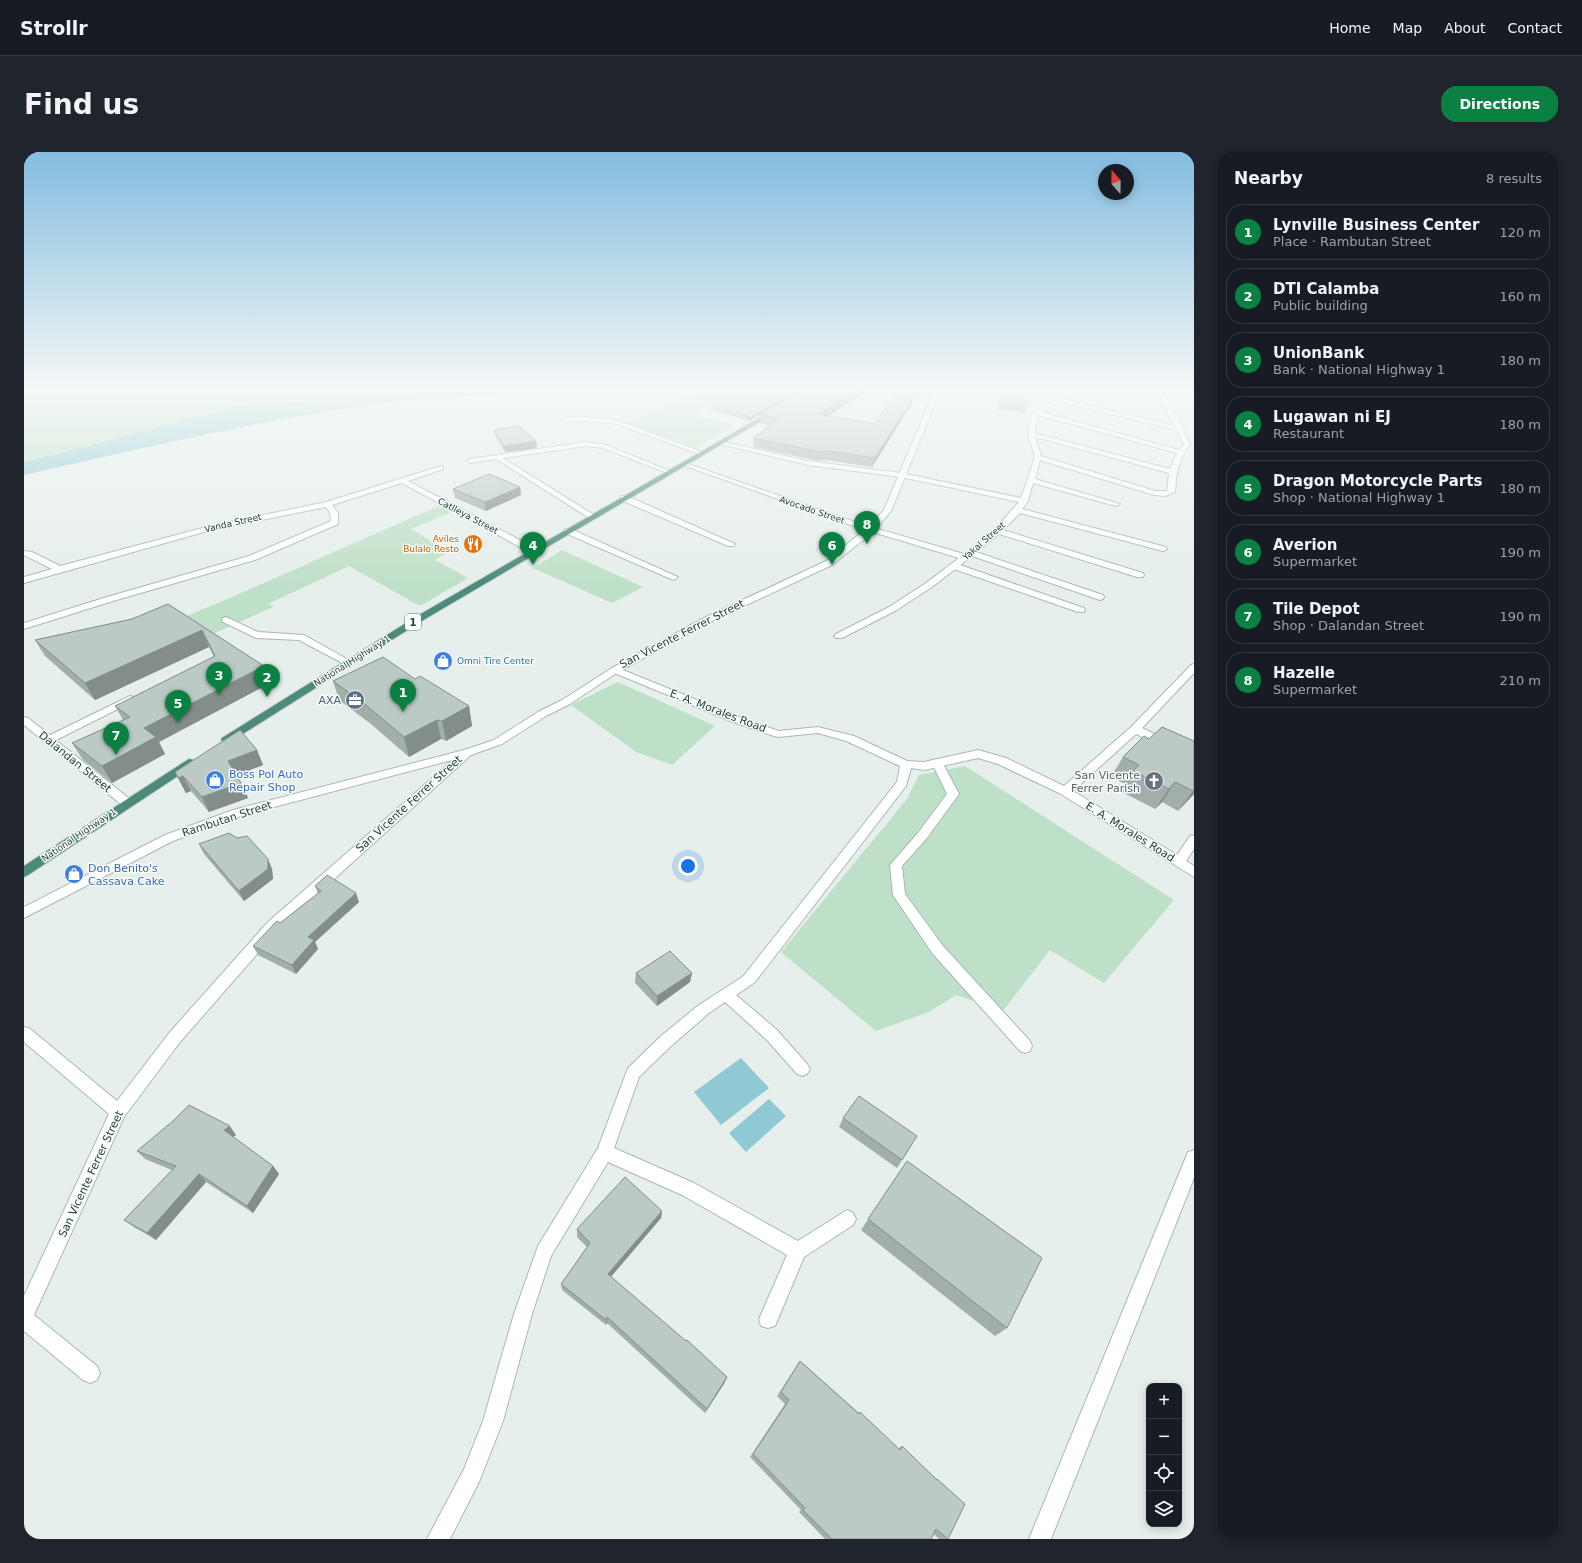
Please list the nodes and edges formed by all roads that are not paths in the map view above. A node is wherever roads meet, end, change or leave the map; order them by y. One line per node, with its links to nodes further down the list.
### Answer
1 (519, 454): 9 (street)
2 (623, 454): 14 (street)
3 (699, 454): 12 (highway, National Highway 1 / 1)
4 (767, 454): 16 (street)
5 (910, 454): 16 (street, San Vicente Ferrer Street)
6 (1037, 454): 10 (street)
7 (1104, 454): 15 (street)
8 (1178, 454): 15 (street)
9 (497, 457): 11 (street); 24 (street)
10 (1038, 457): 15 (street); 18 (street, Yakal Street)
11 (470, 461)
12 (683, 464): 14 (highway, National Highway 1 / 1); 25 (street, Avocado Street)
13 (442, 468): 17 (street, Vanda Street)
14 (669, 472): 19 (highway, National Highway 1 / 1)
15 (1172, 472)
16 (901, 475): 20 (street); 25 (street, San Vicente Ferrer Street)
17 (402, 480): 21 (street, Vanda Street); 30 (street, Catlleya Street)
18 (1031, 480): 20 (street, Yakal Street); 22 (street)
19 (624, 498): 24 (highway, National Highway 1 / 1); 28 (street)
20 (1024, 501): 23 (street, Yakal Street)
21 (328, 504): 34 (street, Vanda Street); 41 (street)
22 (1116, 504)
23 (1018, 510): 27 (street, Yakal Street); 29 (street)
24 (591, 517): 26 (highway, National Highway 1 / 1)
25 (870, 530): 32 (street, Avocado Street); 45 (street, San Vicente Ferrer Street)
26 (568, 531): 30 (highway, National Highway 1 / 1); 36 (street)
27 (998, 532): 32 (street, Yakal Street); 35 (street)
28 (731, 544)
29 (1163, 549)
30 (534, 551): 43 (highway, National Highway 1 / 1)
31 (24, 553): 34 (street)
32 (969, 555): 33 (street, Yakal Street); 38 (street, Avocado Street)
33 (954, 566): 39 (street); 42 (street, Yakal Street)
34 (59, 569): 37 (street, Vanda Street)
35 (1140, 575)
36 (674, 577)
37 (24, 580)
38 (1100, 597)
39 (1081, 610)
40 (226, 620): 43 (street)
41 (24, 626)
42 (839, 636)
43 (348, 663): 51 (highway, National Highway 1 / 1)
44 (1194, 668): 46 (street)
45 (615, 670): 52 (street, San Vicente Ferrer Street); 56 (street, E. A. Morales Road)
46 (1190, 679): 49 (street)
47 (139, 695): 50 (street)
48 (24, 720): 50 (street, Dalandan Street)
49 (1135, 729): 53 (street); 57 (street)
50 (48, 740): 58 (street, Dalandan Street)
51 (221, 743)
52 (467, 753): 63 (street, Rambutan Street); 68 (street, San Vicente Ferrer Street)
53 (1194, 757)
54 (195, 760): 58 (highway, National Highway 1)
55 (938, 763): 56 (street, E. A. Morales Road); 57 (street, E. A. Morales Road); 66 (street)
56 (906, 764): 64 (street)
57 (1065, 791): 60 (street, E. A. Morales Road)
58 (127, 803): 61 (highway, National Highway 1)
59 (1194, 839): 60 (street)
60 (1179, 862): 62 (street, E. A. Morales Road)
61 (24, 872)
62 (1194, 872)
63 (24, 913)
64 (726, 994): 67 (street); 69 (street)
65 (24, 1033): 68 (street)
66 (1025, 1046)
67 (802, 1069)
68 (118, 1112): 73 (street, San Vicente Ferrer Street)
69 (605, 1152): 72 (street); 77 (street)
70 (1194, 1158): 78 (street)
71 (848, 1219): 72 (street)
72 (798, 1251): 75 (street)
73 (24, 1316)
74 (24, 1319): 76 (street)
75 (768, 1319)
76 (90, 1373)
77 (438, 1539)
78 (1040, 1539)

